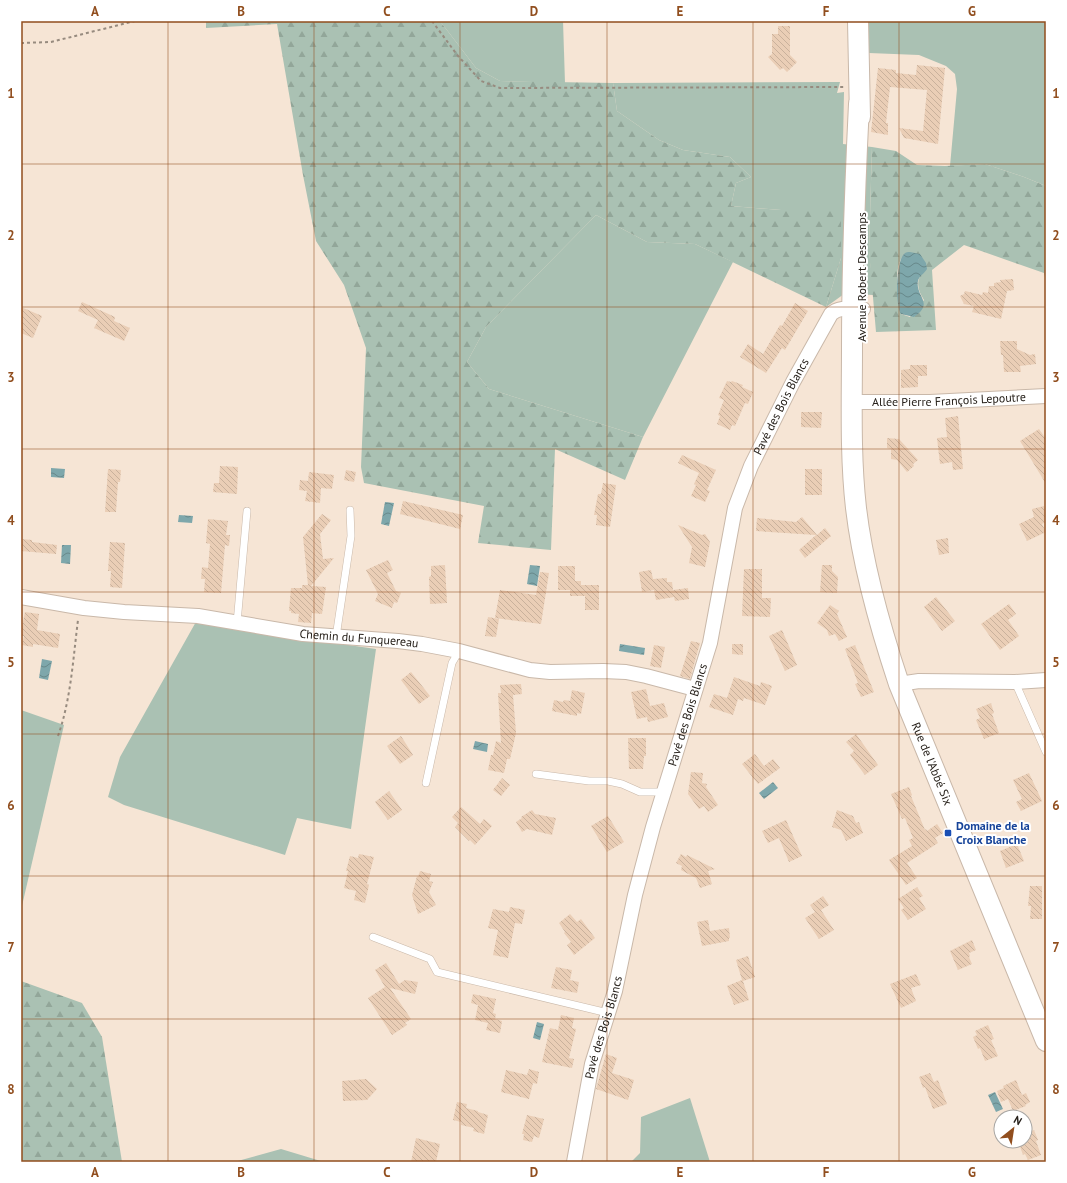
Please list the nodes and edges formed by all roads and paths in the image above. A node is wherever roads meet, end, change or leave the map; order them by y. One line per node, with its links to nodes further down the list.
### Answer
1 (135, 21): 4 (path)
2 (432, 21): 5 (path)
3 (858, 21): 5 (main road, Avenue Robert Descamps)
4 (21, 43)
5 (859, 95): 6 (main road, Avenue Robert Descamps)
6 (857, 309): 8 (main road, Avenue Robert Descamps); 20 (street, Pavé des Bois Blancs)
7 (1046, 396): 8 (street, Allée Pierre François Lepoutre)
8 (857, 402): 9 (main road, Avenue Robert Descamps)
9 (857, 446): 19 (main road, Rue de l'Abbé Six)
10 (350, 510): 15 (lane)
11 (247, 511): 14 (lane)
12 (21, 597): 13 (street, Chemin du Funquereau)
13 (80, 607): 14 (street, Chemin du Funquereau); 21 (path)
14 (237, 623): 15 (street, Chemin du Funquereau)
15 (336, 637): 16 (street, Chemin du Funquereau)
16 (459, 651): 20 (street, Chemin du Funquereau); 24 (lane)
17 (1046, 680): 18 (street)
18 (1015, 682): 19 (street); 22 (lane)
19 (899, 684): 28 (main road, Rue de l'Abbé Six)
20 (695, 689): 25 (street, Pavé des Bois Blancs)
21 (58, 736)
22 (1046, 752)
23 (536, 774): 25 (lane)
24 (426, 782)
25 (663, 792): 27 (street, Pavé des Bois Blancs)
26 (373, 937): 27 (lane)
27 (608, 1013): 29 (street, Pavé des Bois Blancs)
28 (1046, 1041)
29 (574, 1162)

